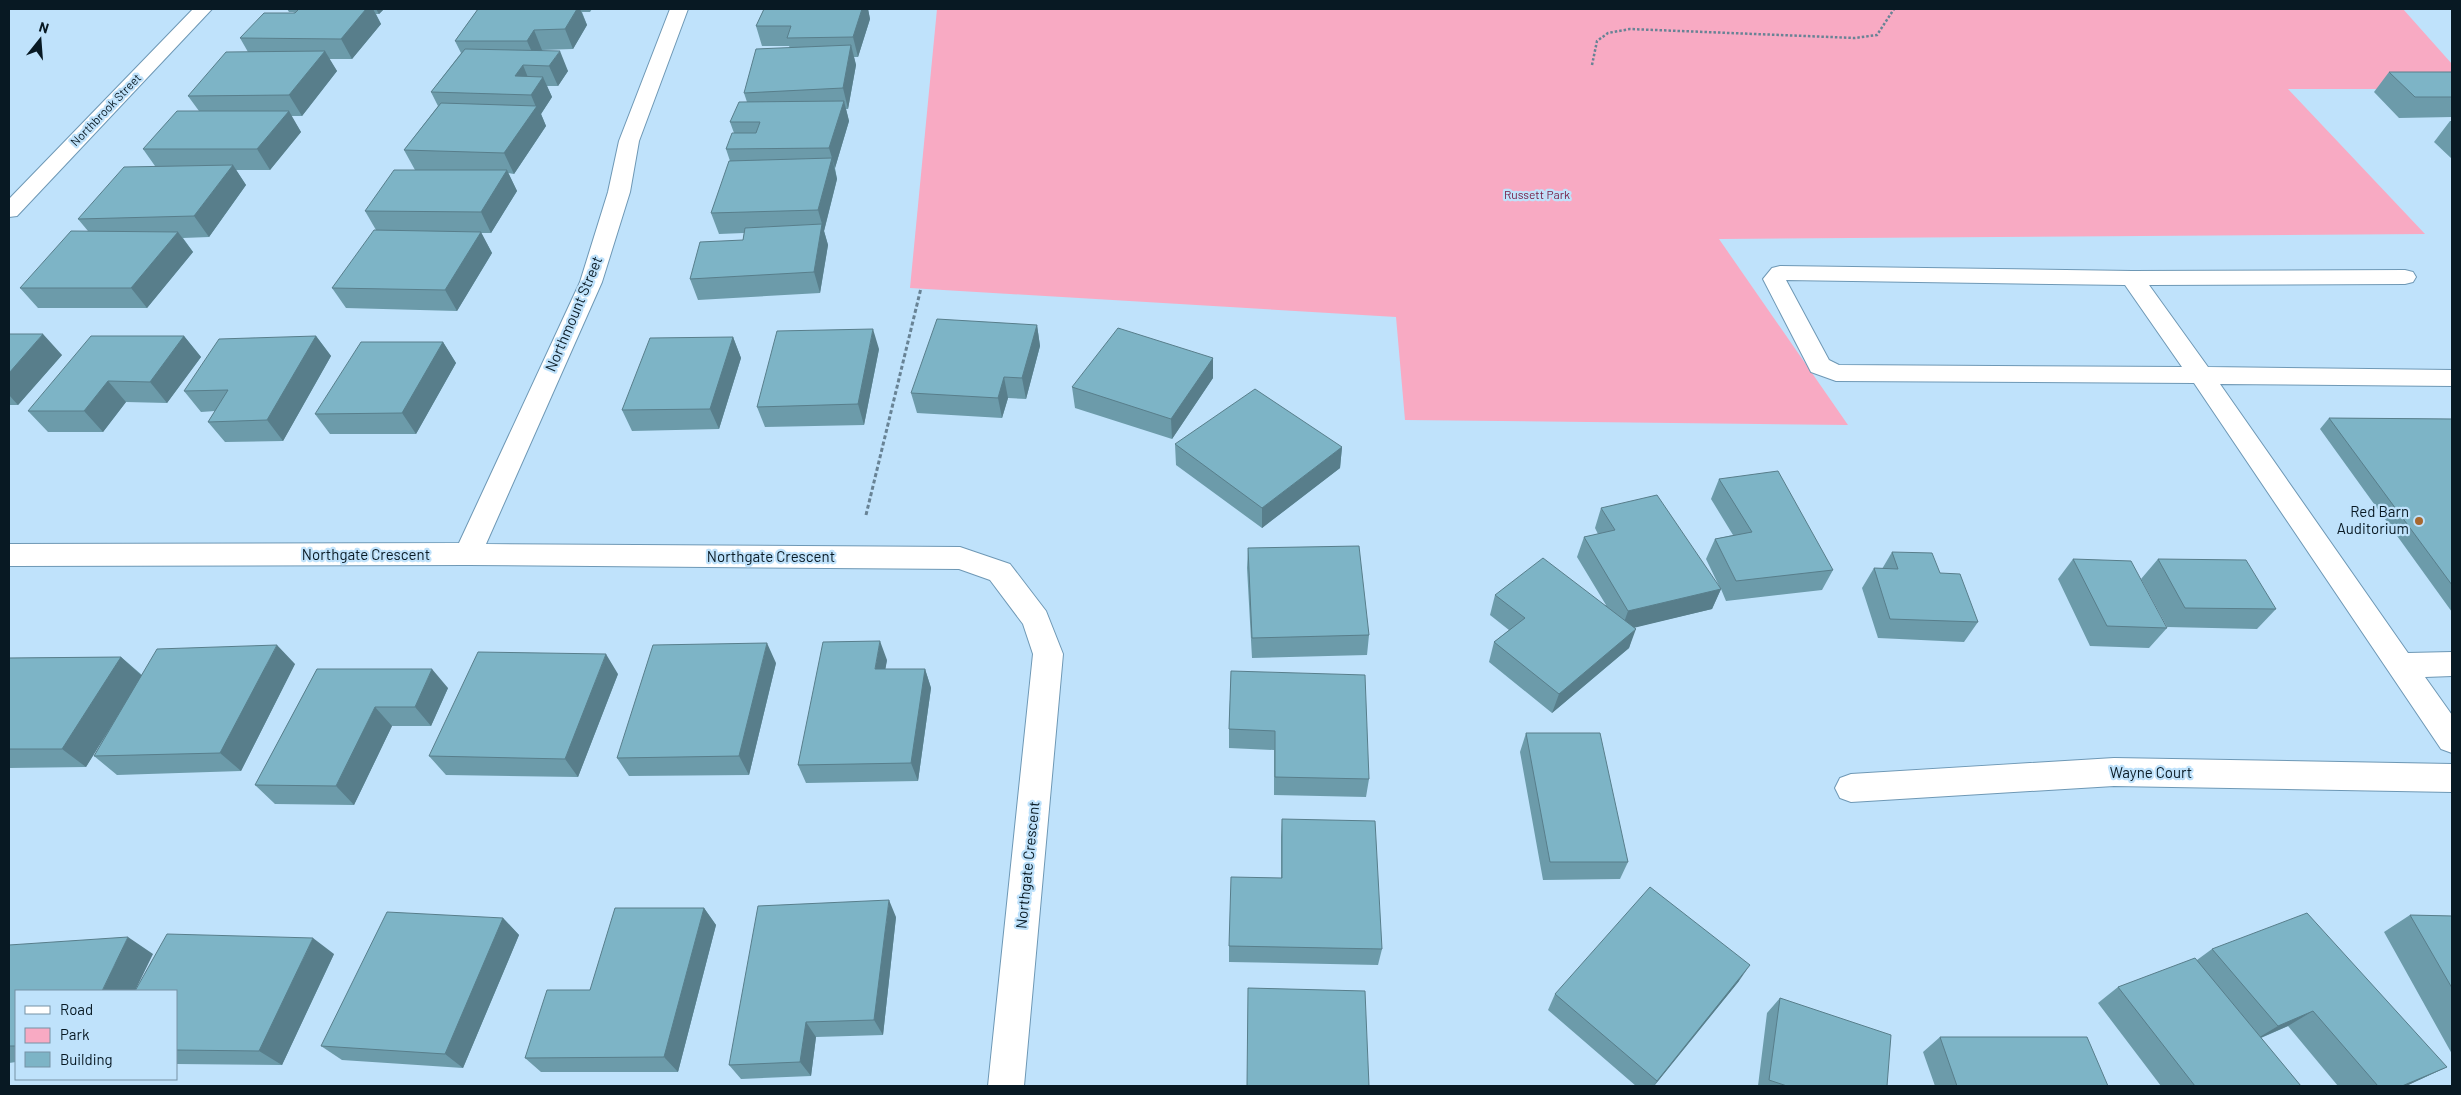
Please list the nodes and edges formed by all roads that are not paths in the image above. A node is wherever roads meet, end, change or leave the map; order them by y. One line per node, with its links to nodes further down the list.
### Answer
1 (203, 9): 3 (street, Northbrook Street)
2 (679, 9): 8 (street, Northmount Street)
3 (9, 211)
4 (2405, 277): 5 (street)
5 (2132, 278): 6 (street); 6 (street)
6 (2201, 375): 7 (street); 11 (street)
7 (2452, 378)
8 (468, 554): 9 (street, Northgate Crescent); 15 (street, Northgate Crescent)
9 (9, 555)
10 (2452, 664): 11 (street)
11 (2400, 665): 12 (street)
12 (2452, 740)
13 (2452, 778): 14 (street, Wayne Court)
14 (1851, 788)
15 (1006, 1086)

